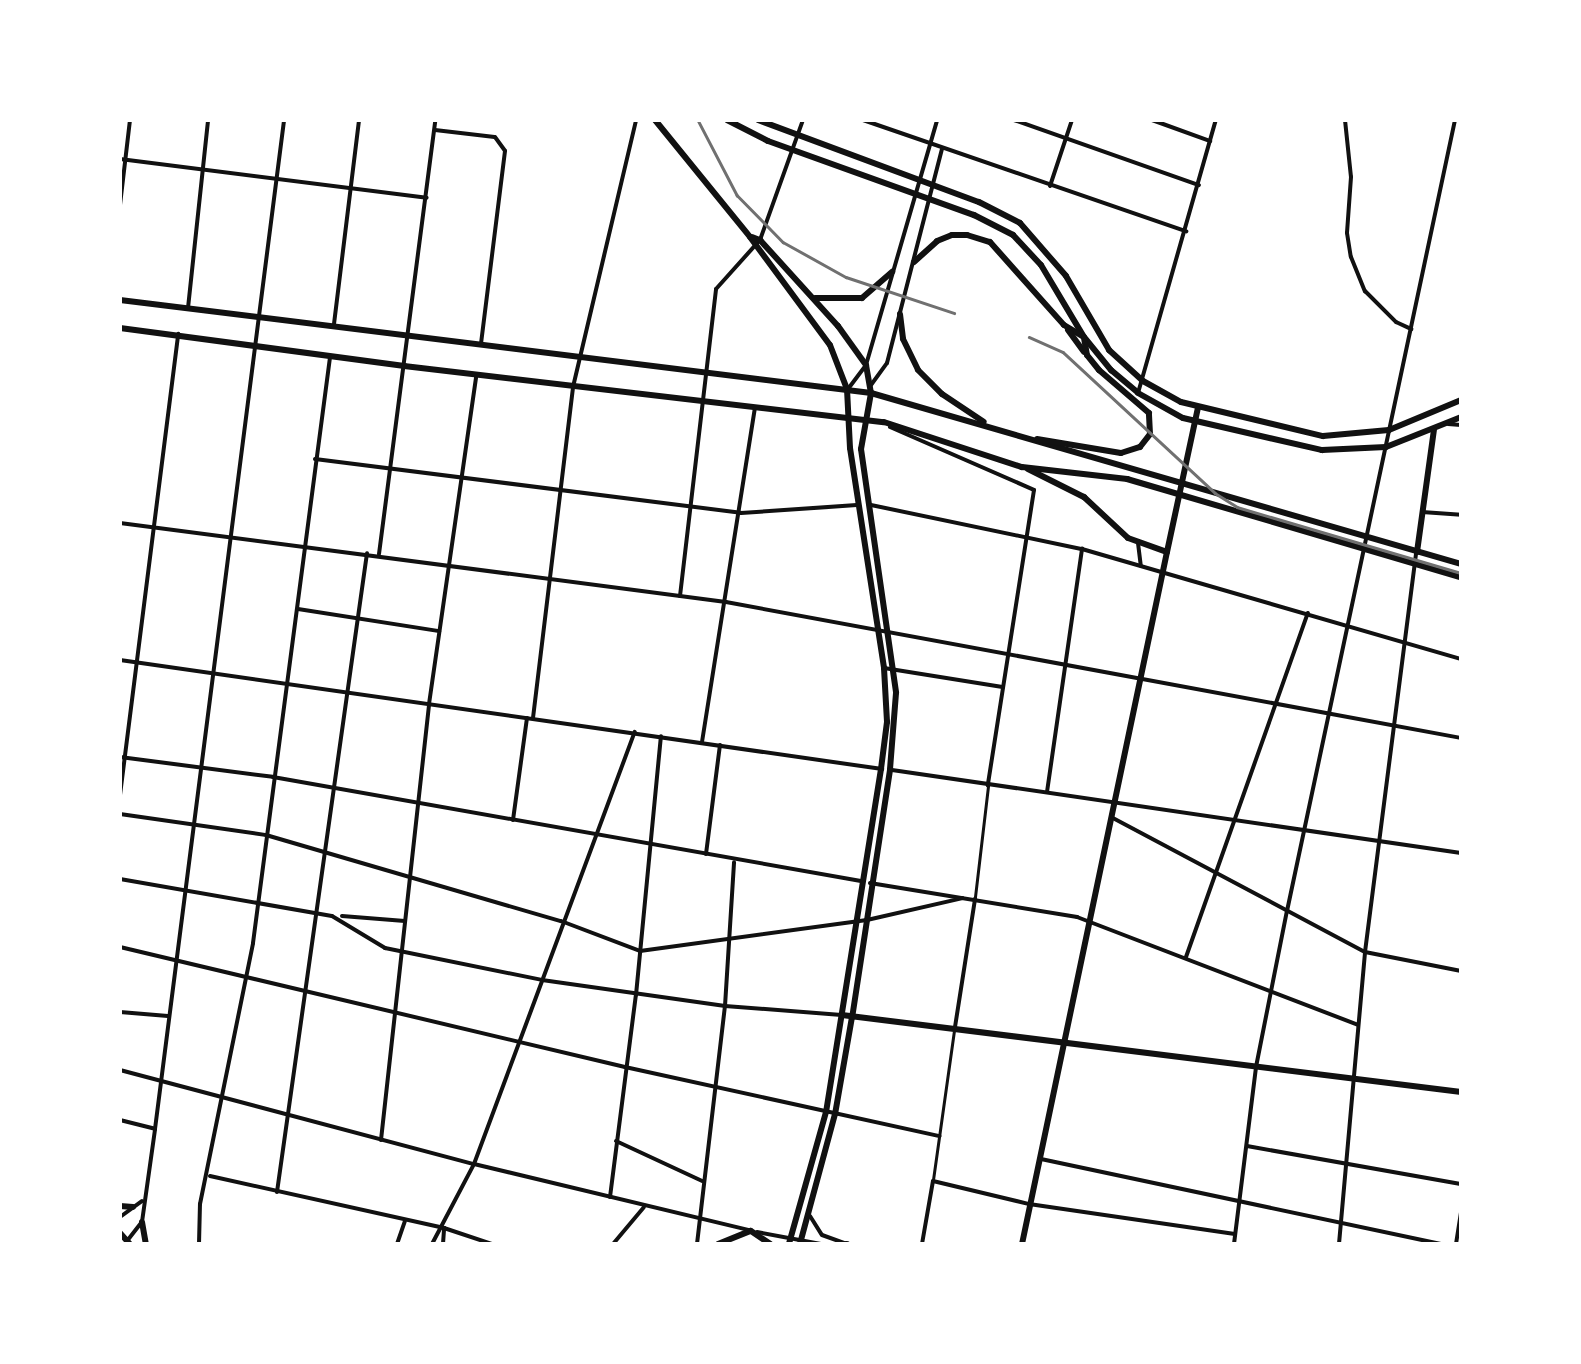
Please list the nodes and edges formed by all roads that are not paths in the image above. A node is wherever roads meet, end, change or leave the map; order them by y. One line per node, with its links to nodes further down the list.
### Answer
1 (130, 120): 24 (street)
2 (208, 120): 25 (street)
3 (284, 120): 26 (street)
4 (359, 120): 29 (street)
5 (436, 120): 19 (street)
6 (636, 120): 55 (street)
7 (655, 120): 33 (main road)
8 (727, 120): 50 (main road)
9 (758, 120): 47 (main road)
10 (803, 120): 34 (street)
11 (863, 120): 22 (street)
12 (937, 120): 22 (street)
13 (1014, 120): 20 (street)
14 (1072, 120): 20 (street)
15 (1152, 120): 21 (street)
16 (1216, 120): 21 (street)
17 (1345, 120): 46 (street)
18 (1455, 120): 46 (street)
19 (434, 130): 30 (street); 51 (street)
20 (1066, 138): 27 (street); 28 (street)
21 (1210, 141): 27 (street)
22 (929, 144): 23 (street); 37 (street)
23 (942, 149): 28 (street); 36 (street)
24 (123, 159): 25 (street); 31 (street)
25 (202, 171): 26 (street); 40 (street)
26 (277, 180): 29 (street); 42 (street)
27 (1199, 184): 32 (street)
28 (1050, 186): 32 (street)
29 (351, 190): 30 (street); 43 (street)
30 (426, 198): 49 (street)
31 (120, 205)
32 (1186, 231): 60 (street)
33 (750, 236): 34 (main road); 35 (main road)
34 (760, 240): 35 (street); 38 (main road)
35 (755, 248): 58 (street); 63 (main road)
36 (914, 262): 41 (street); 44 (main road)
37 (892, 272): 38 (main road); 56 (street)
38 (813, 298): 56 (main road)
39 (120, 300): 40 (main road)
40 (188, 308): 42 (main road)
41 (900, 314): 62 (street); 76 (main road)
42 (260, 316): 43 (main road); 52 (street)
43 (334, 325): 49 (main road)
44 (1064, 326): 50 (main road); 53 (main road)
45 (120, 328): 48 (main road)
46 (1411, 329): 77 (street)
47 (1096, 331): 50 (main road); 60 (main road)
48 (178, 334): 52 (main road); 96 (street)
49 (408, 334): 51 (main road); 57 (street)
50 (1084, 337): 53 (main road); 64 (main road)
51 (481, 343): 55 (main road)
52 (256, 346): 54 (main road); 98 (street)
53 (1087, 356): 80 (main road)
54 (330, 357): 57 (main road); 82 (street)
55 (580, 359): 58 (main road); 61 (street)
56 (866, 364): 62 (main road); 63 (street)
57 (404, 366): 59 (main road); 85 (street)
58 (706, 372): 63 (main road); 66 (street)
59 (476, 375): 61 (main road); 86 (street)
60 (1142, 381): 64 (street); 68 (main road)
61 (573, 387): 66 (main road); 88 (street)
62 (871, 389): 63 (main road); 71 (main road); 76 (main road)
63 (847, 390): 69 (main road)
64 (1138, 393): 73 (main road)
65 (1461, 400): 77 (main road)
66 (702, 402): 67 (main road); 91 (street)
67 (755, 408): 69 (main road); 92 (street)
68 (1198, 408): 73 (main road); 77 (main road)
69 (848, 417): 71 (main road); 90 (main road)
70 (1461, 417): 74 (main road)
71 (867, 419): 72 (main road); 90 (main road)
72 (884, 422): 84 (main road); 89 (street)
73 (1194, 422): 81 (main road); 104 (main road)
74 (1448, 424): 75 (street); 78 (main road)
75 (1461, 425)
76 (993, 428): 79 (main road)
77 (1389, 430): 81 (street)
78 (1434, 430): 81 (main road); 93 (main road)
79 (1022, 437): 80 (main road); 83 (main road)
80 (1074, 442): 83 (main road)
81 (1386, 447): 99 (street)
82 (314, 459): 85 (street); 101 (street)
83 (1094, 459): 99 (main road)
84 (1022, 467): 87 (main road); 103 (main road)
85 (392, 468): 86 (street); 107 (street)
86 (460, 477): 88 (street); 110 (street)
87 (1049, 478): 89 (street); 100 (main road)
88 (560, 490): 91 (street); 114 (street)
89 (1034, 490): 97 (street)
90 (863, 505): 92 (street); 97 (street); 121 (main road); 123 (main road)
91 (690, 506): 92 (street); 115 (street)
92 (741, 512): 116 (street)
93 (1422, 512): 94 (street); 105 (main road)
94 (1461, 516)
95 (120, 523): 96 (street)
96 (153, 529): 98 (street); 128 (street)
97 (1024, 534): 102 (street); 125 (street)
98 (230, 537): 101 (street); 132 (street)
99 (1366, 538): 103 (street); 105 (main road)
100 (1138, 543): 104 (main road); 111 (street)
101 (304, 547): 106 (street); 117 (street)
102 (1082, 550): 111 (street); 130 (street)
103 (1364, 550): 108 (main road); 120 (street)
104 (1167, 552): 112 (main road)
105 (1416, 552): 108 (street); 109 (main road)
106 (367, 554): 107 (street); 119 (street)
107 (379, 554): 110 (street)
108 (1414, 564): 113 (main road); 124 (street)
109 (1461, 564)
110 (448, 565): 114 (street); 122 (street)
111 (1142, 566): 112 (street)
112 (1162, 573): 118 (street); 133 (main road)
113 (1461, 577)
114 (549, 578): 115 (street); 140 (street)
115 (680, 596): 116 (street)
116 (726, 602): 121 (street); 145 (street)
117 (298, 608): 119 (street); 134 (street)
118 (1308, 612): 120 (street); 138 (street)
119 (358, 618): 122 (street); 136 (street)
120 (1347, 624): 124 (street); 139 (street)
121 (879, 631): 123 (street); 131 (main road)
122 (439, 632): 137 (street)
123 (888, 633): 125 (street); 129 (main road)
124 (1404, 642): 127 (street); 141 (street)
125 (1006, 656): 130 (street); 135 (street)
126 (120, 660): 128 (street)
127 (1461, 660)
128 (136, 662): 132 (street); 147 (street)
129 (894, 666): 131 (street); 135 (street); 149 (main road)
130 (1064, 666): 133 (street); 153 (street)
131 (884, 668): 149 (main road)
132 (211, 674): 134 (street); 148 (street)
133 (1139, 680): 138 (street); 155 (main road)
134 (287, 684): 136 (street); 150 (street)
135 (1002, 687): 151 (street)
136 (348, 694): 137 (street); 152 (street)
137 (429, 704): 140 (street); 156 (street)
138 (1275, 704): 139 (street); 159 (street)
139 (1327, 716): 141 (street); 162 (street)
140 (530, 718): 142 (street); 160 (street)
141 (1394, 726): 144 (street); 165 (street)
142 (635, 732): 143 (street); 164 (street)
143 (660, 736): 145 (street); 166 (street)
144 (1461, 738)
145 (702, 742): 146 (street)
146 (720, 745): 149 (street); 169 (street)
147 (122, 757): 148 (street); 154 (street)
148 (199, 766): 150 (street); 161 (street)
149 (885, 769): 151 (street); 174 (main road)
150 (273, 777): 152 (street); 163 (street)
151 (988, 784): 153 (street); 177 (street)
152 (334, 790): 156 (street); 167 (street)
153 (1047, 792): 155 (street)
154 (120, 795)
155 (1114, 801): 158 (main road); 159 (street)
156 (418, 803): 160 (street); 172 (street)
157 (120, 814): 161 (street)
158 (1111, 817): 171 (street); 185 (main road)
159 (1236, 818): 162 (street); 171 (street)
160 (512, 820): 164 (street)
161 (192, 823): 163 (street); 175 (street)
162 (1305, 831): 165 (street); 180 (street)
163 (266, 835): 167 (street); 178 (street)
164 (593, 835): 166 (street); 187 (street)
165 (1379, 842): 168 (street); 191 (street)
166 (648, 846): 169 (street); 190 (street)
167 (325, 852): 172 (street); 181 (street)
168 (1461, 853)
169 (706, 856): 170 (street)
170 (734, 862): 174 (street); 188 (street)
171 (1216, 871): 180 (street); 193 (street)
172 (410, 875): 186 (street); 187 (street)
173 (120, 880): 175 (street)
174 (866, 882): 176 (street); 183 (main road); 184 (main road)
175 (185, 890): 178 (street); 194 (street)
176 (916, 890): 177 (street); 179 (street)
177 (971, 898): 179 (street); 185 (street); 208 (street)
178 (258, 904): 181 (street); 196 (street)
179 (917, 907): 184 (street)
180 (1287, 910): 191 (street); 199 (street)
181 (316, 912): 182 (street); 198 (street)
182 (332, 916): 186 (street); 192 (street)
183 (857, 920): 184 (street); 188 (street); 204 (main road)
184 (867, 920): 206 (main road)
185 (1087, 920): 193 (street); 210 (main road)
186 (404, 921): 192 (street)
187 (561, 922): 190 (street); 197 (street)
188 (731, 940): 190 (street); 201 (street)
189 (120, 946): 194 (street)
190 (640, 951): 200 (street)
191 (1365, 952): 195 (street); 207 (street)
192 (401, 953): 197 (street); 202 (street)
193 (1186, 957): 199 (street)
194 (178, 960): 196 (street); 205 (street)
195 (1461, 972)
196 (248, 978): 198 (street); 218 (street)
197 (542, 980): 200 (street); 209 (street)
198 (306, 990): 202 (street); 221 (street)
199 (1272, 992): 207 (street); 212 (street)
200 (636, 994): 201 (street); 211 (street)
201 (726, 1006): 204 (street); 216 (street)
202 (396, 1011): 209 (street); 225 (street)
203 (120, 1012): 205 (street)
204 (842, 1015): 206 (main road); 219 (main road)
205 (168, 1016): 215 (street)
206 (852, 1017): 208 (main road); 220 (main road)
207 (1358, 1024): 214 (street)
208 (954, 1030): 210 (main road); 224 (street)
209 (521, 1041): 211 (street); 229 (street)
210 (1062, 1042): 212 (main road); 228 (main road)
211 (626, 1067): 216 (street); 226 (street)
212 (1256, 1068): 214 (main road); 227 (street)
213 (120, 1070): 215 (street)
214 (1352, 1078): 217 (main road); 230 (street)
215 (162, 1082): 218 (street); 223 (street)
216 (715, 1086): 219 (street); 233 (street)
217 (1461, 1092)
218 (225, 1098): 221 (street); 231 (street)
219 (826, 1112): 220 (street); 254 (main road)
220 (836, 1114): 224 (street); 244 (main road)
221 (290, 1115): 225 (street); 235 (street)
222 (120, 1120): 223 (street)
223 (156, 1129): 237 (street)
224 (940, 1136): 232 (street)
225 (382, 1140): 229 (street)
226 (616, 1141): 233 (street); 236 (street)
227 (1247, 1146): 230 (street); 238 (street)
228 (1039, 1158): 238 (street); 239 (main road)
229 (474, 1164): 236 (street); 250 (street)
230 (1344, 1164): 234 (street); 249 (street)
231 (208, 1176): 235 (street); 258 (street)
232 (933, 1181): 239 (street); 269 (street)
233 (704, 1182): 246 (street)
234 (1461, 1184)
235 (277, 1192): 247 (street)
236 (610, 1197): 242 (street)
237 (142, 1201): 241 (street); 248 (street)
238 (1240, 1201): 249 (street); 253 (street)
239 (1029, 1204): 253 (street); 270 (main road)
240 (120, 1206): 241 (main road)
241 (133, 1207): 245 (street)
242 (644, 1208): 246 (street); 263 (street)
243 (1461, 1211): 274 (street)
244 (808, 1213): 256 (main road); 268 (street)
245 (120, 1216)
246 (700, 1219): 251 (street); 264 (street)
247 (406, 1220): 250 (street); 259 (street)
248 (142, 1222): 255 (street); 257 (main road)
249 (1340, 1223): 272 (street); 273 (street)
250 (444, 1228): 260 (street); 261 (street); 262 (street)
251 (751, 1231): 254 (street); 265 (main road); 266 (main road)
252 (120, 1233): 255 (main road)
253 (1236, 1234): 271 (street)
254 (790, 1241): 256 (street)
255 (129, 1242)
256 (800, 1242): 267 (street)
257 (146, 1244)
258 (200, 1244)
259 (397, 1244)
260 (432, 1244)
261 (443, 1244)
262 (492, 1244)
263 (613, 1244)
264 (697, 1244)
265 (718, 1244)
266 (770, 1244)
267 (821, 1244)
268 (847, 1244)
269 (922, 1244)
270 (1022, 1244)
271 (1234, 1244)
272 (1339, 1244)
273 (1442, 1244)
274 (1456, 1244)

